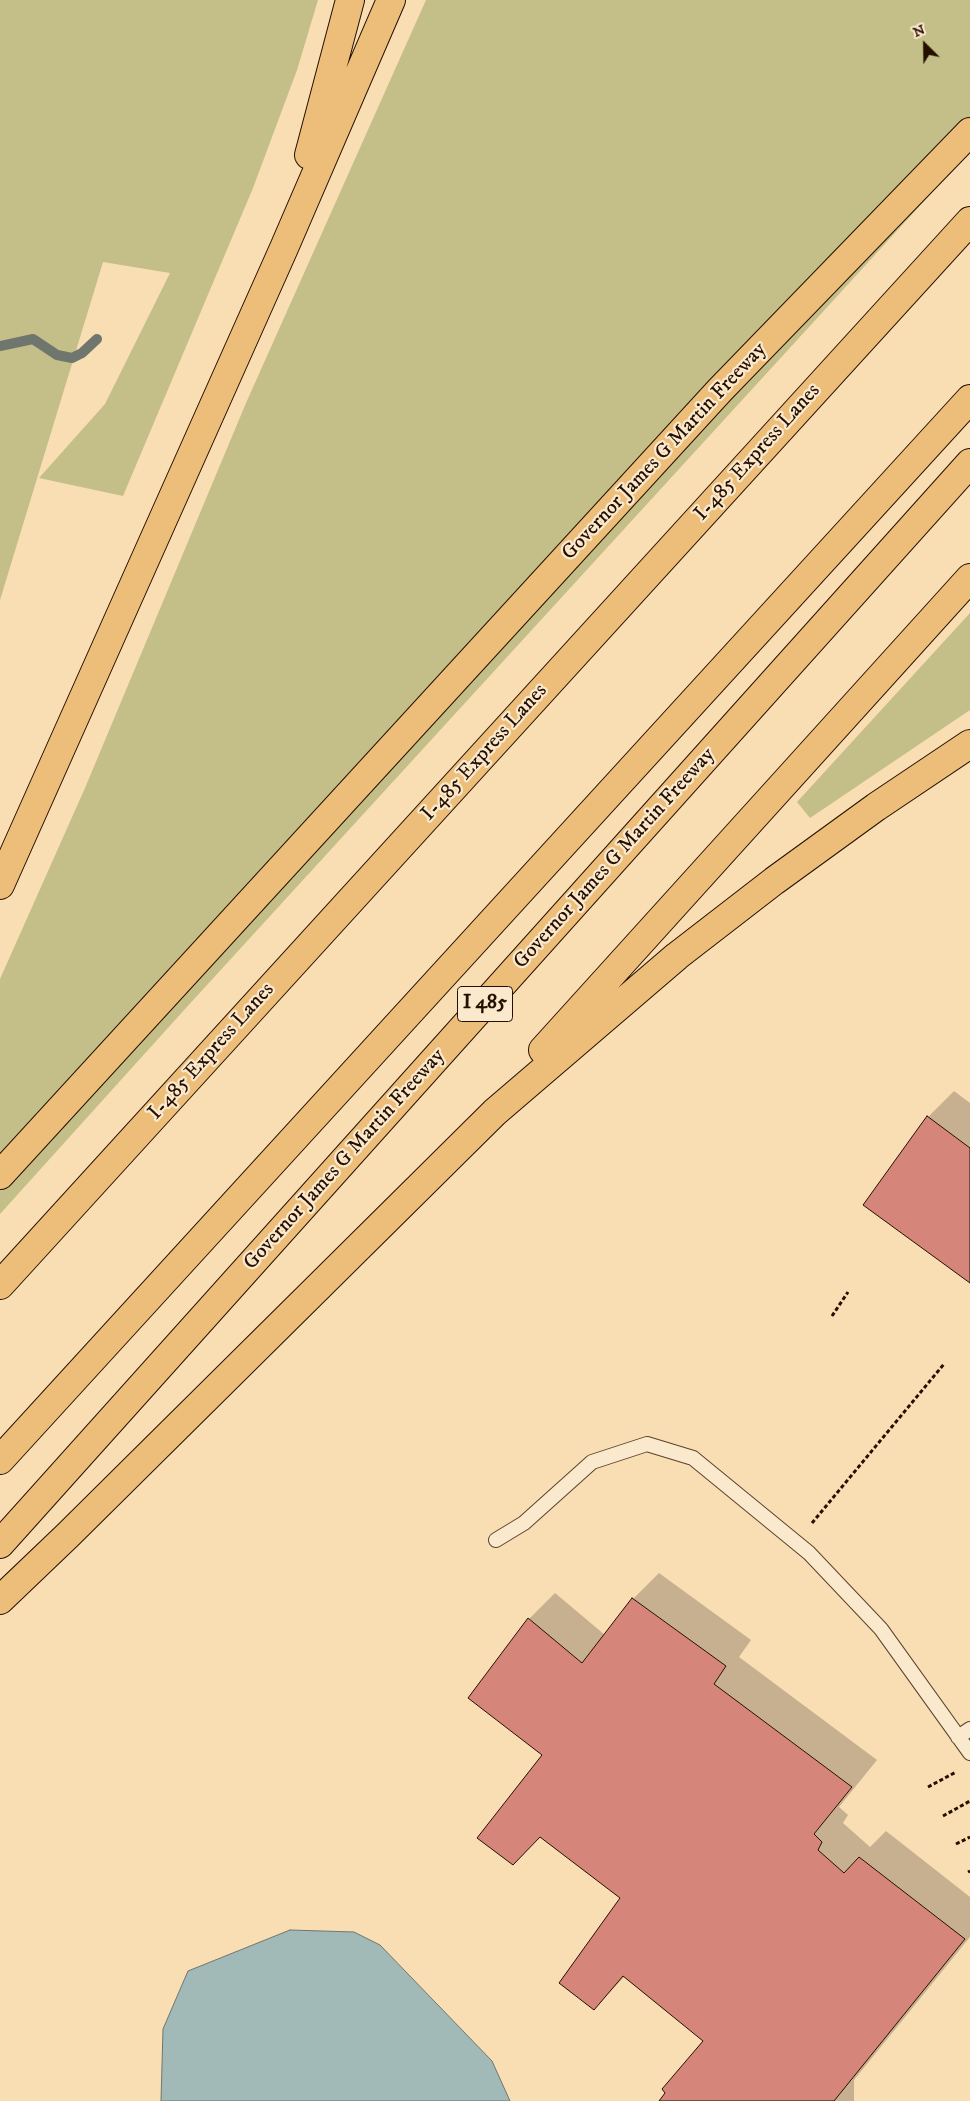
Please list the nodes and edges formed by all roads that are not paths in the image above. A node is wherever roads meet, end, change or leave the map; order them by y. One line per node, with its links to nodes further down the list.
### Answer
1 (350, 0): 5 (highway)
2 (391, 0): 5 (highway)
3 (970, 132): 11 (highway, Governor James G Martin Freeway)
4 (970, 220): 13 (highway, I-485 Express Lanes)
5 (284, 248): 10 (highway)
6 (970, 398): 14 (highway, I 485)
7 (970, 463): 16 (highway, Governor James G Martin Freeway / I 485)
8 (970, 578): 12 (highway)
9 (970, 744): 12 (highway)
10 (0, 885)
11 (0, 1175)
12 (410, 1198): 17 (highway)
13 (0, 1285)
14 (0, 1460)
15 (496, 1540): 18 (lane)
16 (0, 1544)
17 (0, 1600)
18 (964, 1733): 19 (lane)
19 (970, 1753)

